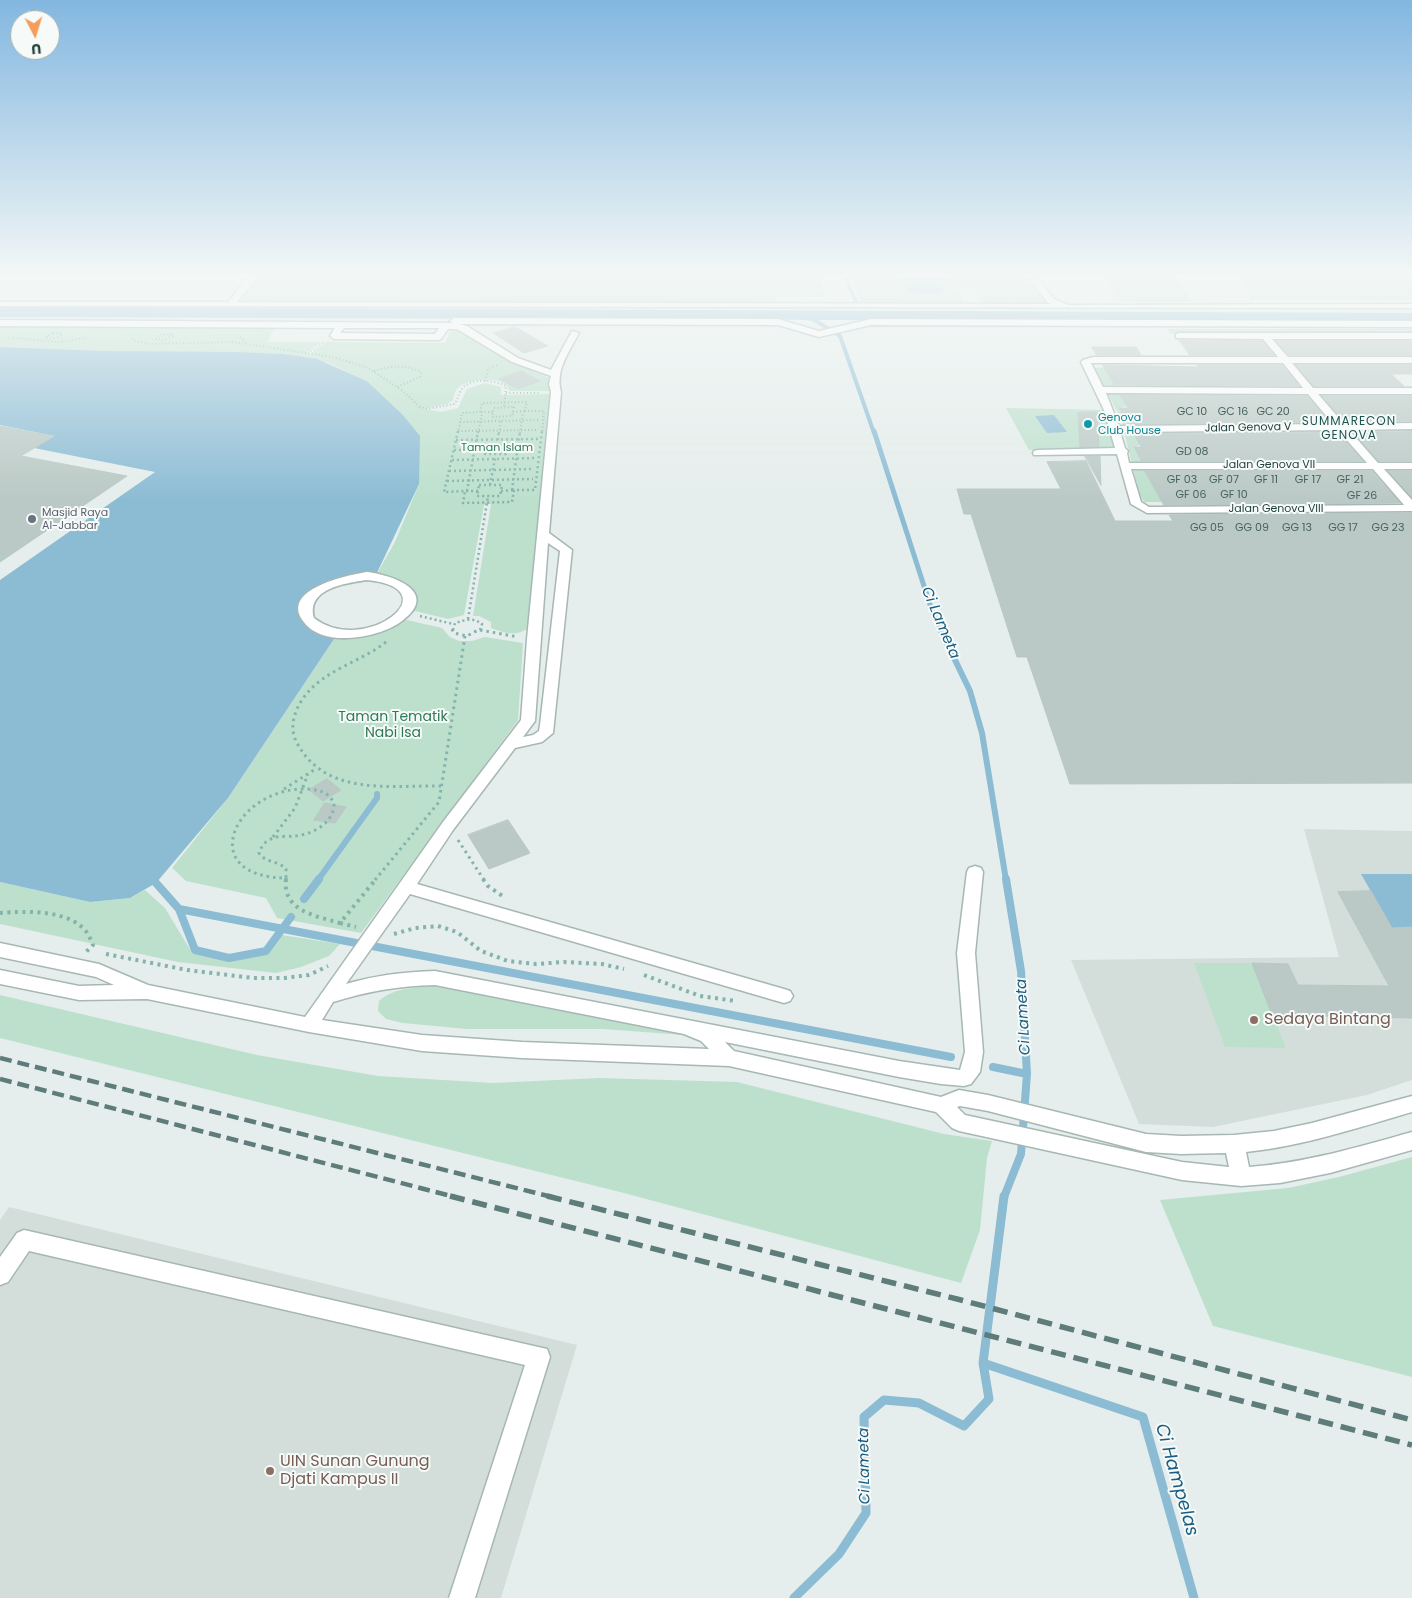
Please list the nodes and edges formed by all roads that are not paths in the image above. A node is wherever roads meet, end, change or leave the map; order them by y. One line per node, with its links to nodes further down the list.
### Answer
1 (500, 351): 6 (street)
2 (565, 351): 6 (street)
3 (1277, 351): 5 (street)
4 (1412, 360): 5 (street)
5 (1285, 361): 7 (street); 8 (street)
6 (556, 375): 19 (street)
7 (1099, 390): 8 (street); 12 (street)
8 (1310, 391): 9 (street); 11 (street)
9 (1412, 391)
10 (1412, 426): 11 (street, Jalan Genova V)
11 (1341, 427): 12 (street, Jalan Genova V); 15 (street)
12 (1115, 429): 13 (street)
13 (1123, 452): 14 (street); 16 (street)
14 (1038, 453)
15 (1375, 465): 16 (street, Jalan Genova VII); 17 (street, Jalan Genova VII); 18 (street)
16 (1126, 466): 18 (street, Jalan Genova VIII)
17 (1412, 466)
18 (1412, 507)
19 (543, 534): 21 (street); 22 (street)
20 (404, 612): 20 (street)
21 (533, 639): 22 (street); 23 (street)
22 (556, 643): 23 (street)
23 (509, 745): 25 (street)
24 (975, 872): 32 (street)
25 (406, 887): 29 (street); 30 (street)
26 (0, 950): 28 (street)
27 (0, 977): 28 (street)
28 (147, 992): 31 (street)
29 (784, 996)
30 (326, 997): 31 (street); 32 (street)
31 (309, 1026): 33 (street)
32 (687, 1027): 33 (street)
33 (729, 1058): 35 (street)
34 (1412, 1104): 37 (street)
35 (942, 1105): 37 (street); 38 (street)
36 (1412, 1141): 38 (street)
37 (1234, 1144): 38 (street)
38 (1241, 1177)
39 (0, 1275): 40 (street)
40 (462, 1598)

